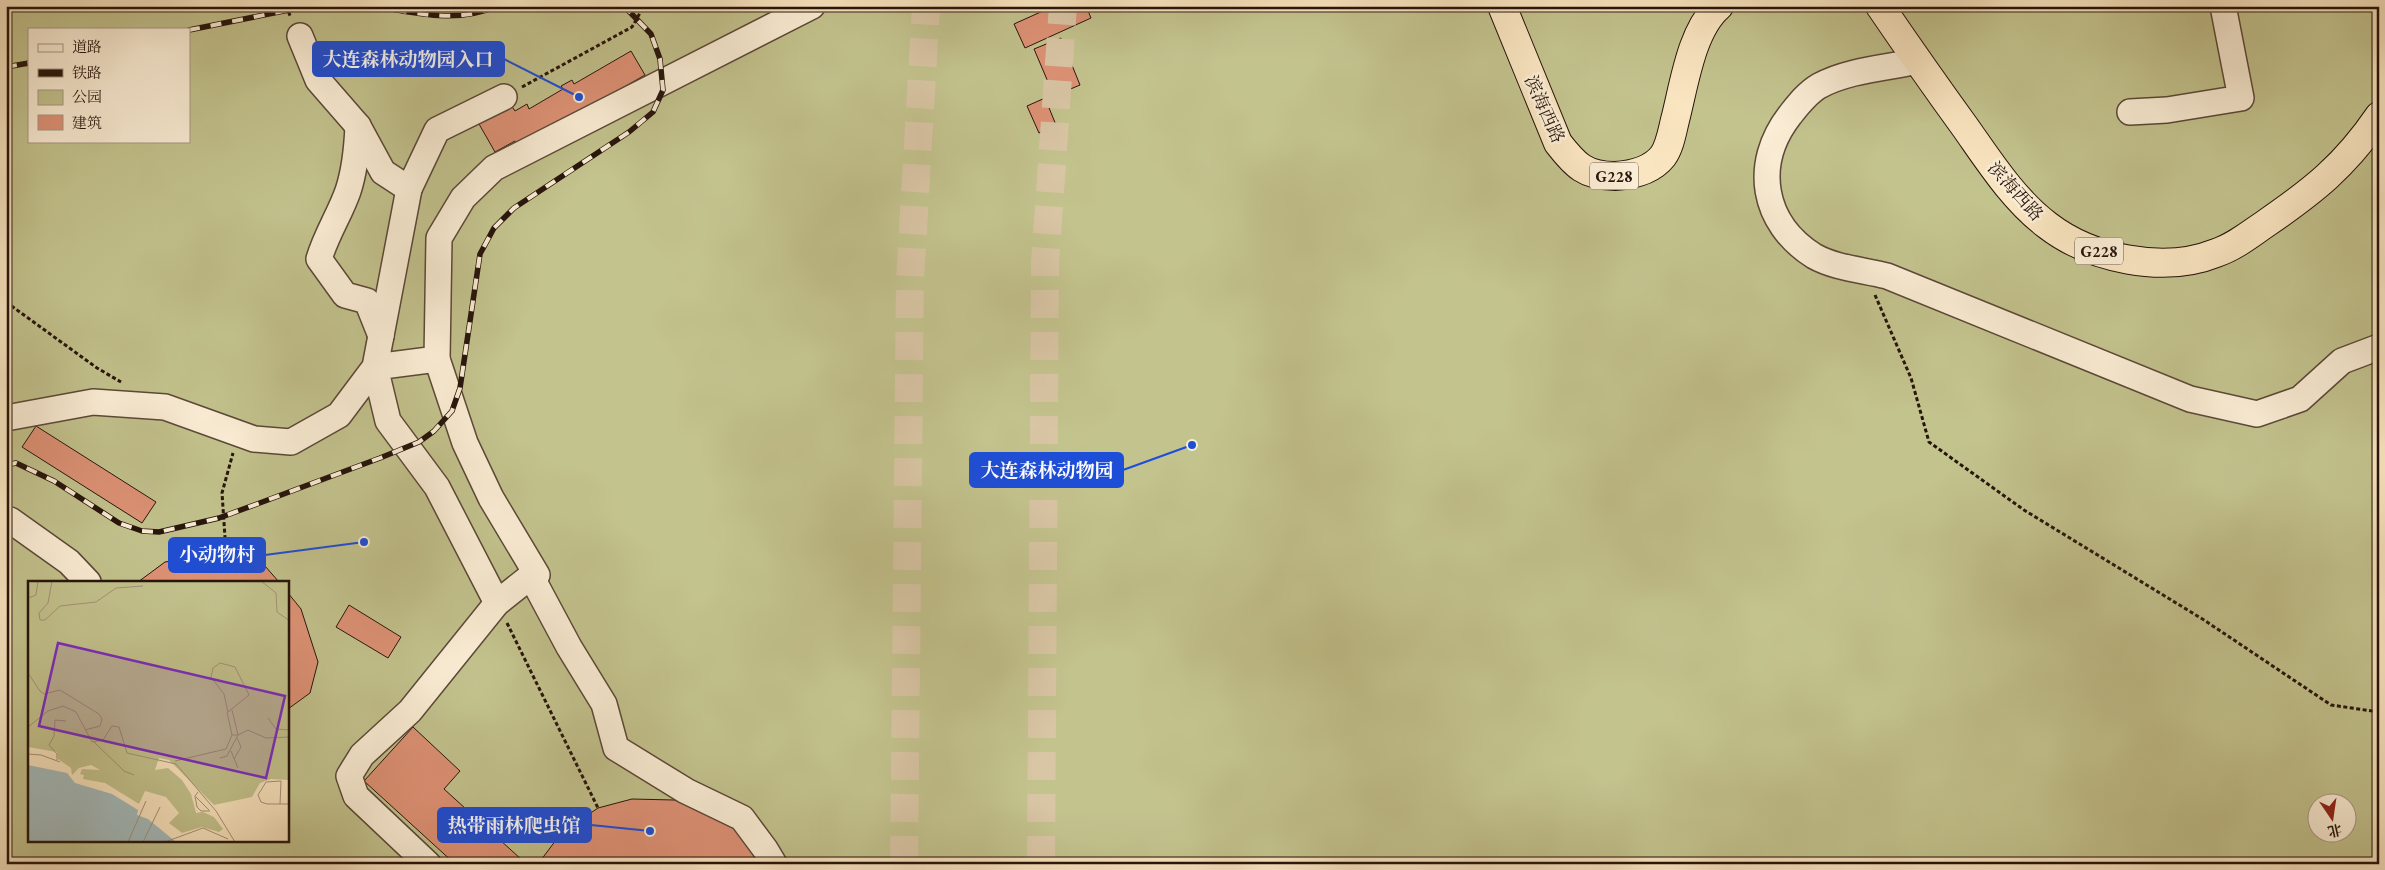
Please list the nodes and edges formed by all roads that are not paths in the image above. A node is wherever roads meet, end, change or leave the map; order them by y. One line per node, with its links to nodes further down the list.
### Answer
1 (812, 6): 15 (street)
2 (1502, 6): 3 (highway, 滨海西路 / G228)
3 (1719, 6)
4 (1880, 6): 7 (highway, 滨海西路 / G228)
5 (2224, 6): 9 (street)
6 (300, 36): 11 (street)
7 (1918, 61): 10 (highway, 滨海西路 / G228); 14 (street)
8 (504, 97): 12 (street)
9 (2130, 112)
10 (2379, 116)
11 (358, 126): 12 (street); 13 (street)
12 (409, 189): 13 (street)
13 (381, 336): 16 (street)
14 (2379, 347)
15 (438, 359): 16 (street); 19 (street)
16 (375, 367): 17 (street); 21 (street)
17 (6, 418)
18 (6, 520): 20 (street)
19 (537, 575)
20 (87, 581)
21 (497, 602): 22 (street); 23 (street)
22 (428, 864)
23 (774, 864)

